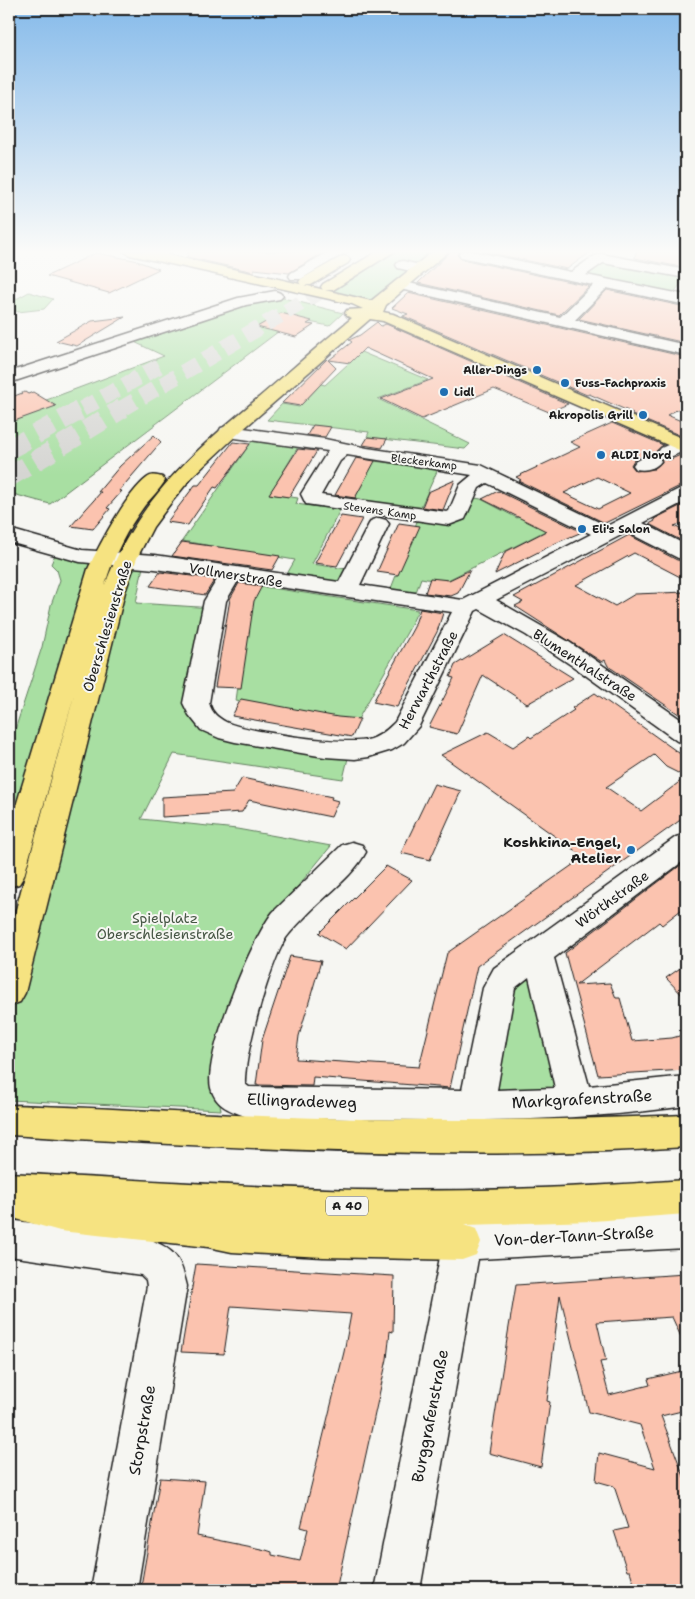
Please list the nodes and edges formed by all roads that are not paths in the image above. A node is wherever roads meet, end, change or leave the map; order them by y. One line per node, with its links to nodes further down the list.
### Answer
1 (168, 326): 7 (street)
2 (340, 326): 9 (main road)
3 (343, 326): 8 (main road, Oberschlesienstraße)
4 (394, 326): 11 (main road)
5 (580, 326): 6 (street)
6 (686, 350)
7 (9, 378)
8 (228, 432): 10 (street, Bleckerkamp); 20 (main road, Oberschlesienstraße)
9 (191, 443)
10 (344, 448): 13 (street, Bleckerkamp); 13 (street, Stevens Kamp)
11 (666, 454)
12 (166, 468): 20 (main road, Oberschlesienstraße)
13 (487, 474): 17 (street, Bleckerkamp)
14 (686, 493): 16 (street)
15 (379, 524): 22 (street)
16 (628, 524): 17 (street); 19 (street)
17 (606, 533): 23 (street)
18 (9, 535): 20 (street, Vollmerstraße)
19 (686, 553)
20 (115, 560): 21 (street, Vollmerstraße); 27 (main road, Oberschlesienstraße); 29 (main road, Oberschlesienstraße)
21 (231, 574): 22 (street, Vollmerstraße); 23 (street, Herwarthstraße)
22 (346, 591): 23 (street, Vollmerstraße)
23 (473, 604): 24 (street, Blumenthalstraße)
24 (686, 735)
25 (686, 844): 28 (street, Wörthstraße)
26 (352, 852): 32 (street, Ellingradeweg)
27 (9, 876)
28 (537, 954): 31 (street); 32 (street, Wörthstraße)
29 (9, 994)
30 (686, 1091): 31 (street, Markgrafenstraße)
31 (576, 1102): 32 (street, Markgrafenstraße)
32 (477, 1104)
33 (9, 1120): 36 (main road)
34 (686, 1120): 36 (main road)
35 (686, 1131): 36 (main road)
36 (606, 1136)
37 (9, 1190): 39 (main road, A 40)
38 (9, 1199): 41 (main road)
39 (684, 1224): 41 (street, Von-der-Tann-Straße)
40 (9, 1238): 42 (street, Storpstraße)
41 (462, 1242): 43 (street, Burggrafenstraße)
42 (114, 1590)
43 (397, 1590)

